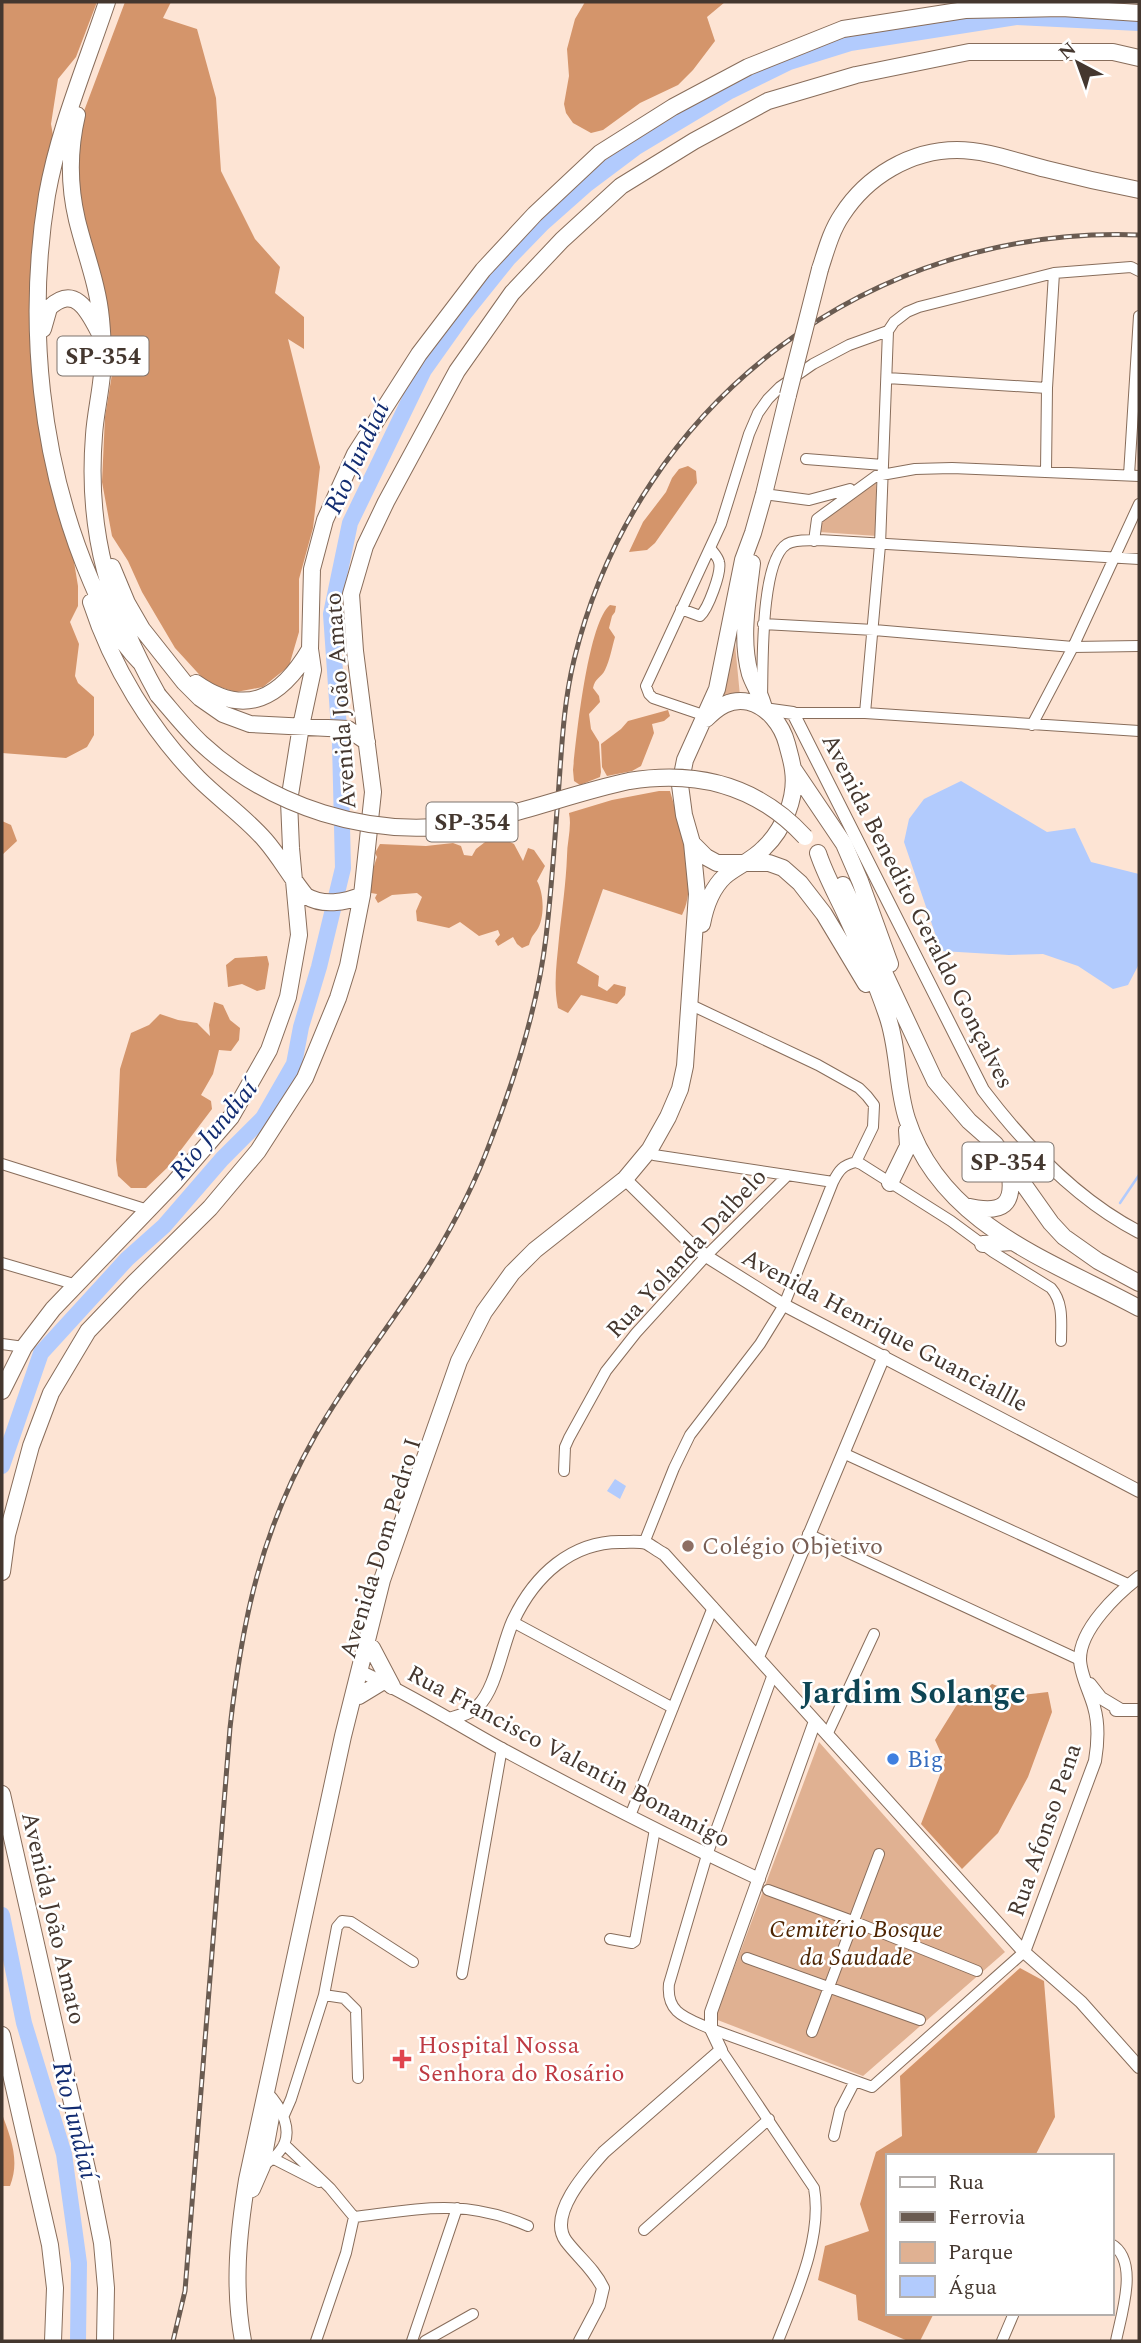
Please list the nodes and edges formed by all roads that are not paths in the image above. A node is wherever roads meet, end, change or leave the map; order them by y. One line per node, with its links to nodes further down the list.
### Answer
1 (107, 2): 3 (main road, SP-354)
2 (1139, 13): 34 (main road, Avenida João Amato)
3 (93, 47): 10 (main road, SP-354); 11 (main road, SP-354)
4 (1139, 58): 44 (main road, Avenida João Amato)
5 (1139, 190): 20 (main road, bridge)
6 (1139, 271): 7 (street)
7 (1054, 273): 9 (street); 13 (street)
8 (1139, 316): 18 (street)
9 (888, 331): 12 (street); 25 (street)
10 (102, 340): 11 (main road); 15 (main road, SP-354)
11 (39, 351): 26 (main road, SP-354)
12 (887, 378): 13 (street); 16 (street)
13 (1047, 388): 17 (street)
14 (806, 459): 16 (street)
15 (93, 465): 35 (main road, SP-354); 36 (main road)
16 (883, 469): 17 (street); 19 (street); 24 (street)
17 (1046, 471): 18 (street)
18 (1134, 476)
19 (860, 486): 20 (street); 23 (street)
20 (764, 494): 22 (main road)
21 (1139, 504): 27 (street)
22 (753, 533): 37 (main road); 40 (main road)
23 (814, 541): 24 (street); 30 (street)
24 (880, 545): 27 (street); 31 (street)
25 (709, 548): 29 (street); 29 (street)
26 (78, 552): 35 (main road, SP-354); 49 (main road)
27 (1113, 558): 28 (street); 33 (street)
28 (1139, 559)
29 (681, 609): 40 (street)
30 (763, 624): 31 (street); 37 (street)
31 (874, 630): 33 (street); 39 (street)
32 (1139, 646): 33 (street)
33 (1073, 647): 41 (street)
34 (310, 649): 36 (main road); 42 (main road, Avenida João Amato)
35 (140, 662): 47 (main road, SP-354, bridge)
36 (172, 667): 42 (main road)
37 (763, 704): 38 (street); 40 (main road); 45 (main road)
38 (793, 713): 39 (street); 66 (street, Avenida Benedito Geraldo Gonçalves)
39 (865, 713): 41 (street)
40 (705, 718): 46 (main road)
41 (1032, 725): 43 (street)
42 (308, 727): 44 (main road); 49 (main road, Avenida João Amato)
43 (1139, 732)
44 (367, 742): 50 (main road, Avenida João Amato)
45 (793, 771): 48 (main road); 53 (main road)
46 (692, 843): 48 (main road); 51 (main road)
47 (818, 853): 53 (main road, SP-354); 54 (main road, SP-354)
48 (747, 862): 51 (main road); 54 (main road)
49 (294, 881): 50 (main road); 65 (main road, Avenida João Amato)
50 (362, 894): 85 (main road, Avenida João Amato)
51 (695, 965): 52 (main road, Avenida Dom Pedro I)
52 (693, 1005): 56 (main road, Avenida Dom Pedro I); 58 (street); 61 (main road, Avenida Dom Pedro I)
53 (905, 1013): 57 (main road, SP-354)
54 (897, 1076): 55 (main road, SP-354)
55 (907, 1120): 63 (main road); 64 (main road, SP-354)
56 (654, 1155): 60 (street); 61 (main road, Avenida Dom Pedro I)
57 (1006, 1160): 64 (main road); 71 (main road, SP-354)
58 (856, 1162): 62 (street); 63 (street)
59 (2, 1164): 65 (street)
60 (788, 1175): 62 (street); 69 (street, Rua Yolanda Dalbelo)
61 (626, 1181): 69 (street, Avenida Henrique Guanciallle); 90 (main road, Avenida Dom Pedro I); 93 (main road, Avenida Dom Pedro I)
62 (833, 1182): 73 (street)
63 (890, 1183): 68 (street)
64 (962, 1206): 67 (main road, SP-354)
65 (148, 1210): 72 (main road, Avenida João Amato)
66 (1139, 1232)
67 (1012, 1242): 68 (main road); 74 (main road, SP-354)
68 (983, 1244): 75 (street)
69 (706, 1256): 73 (street, Avenida Henrique Guanciallle); 81 (street, Rua Yolanda Dalbelo)
70 (2, 1263): 72 (street)
71 (1139, 1283)
72 (77, 1285): 77 (main road, Avenida João Amato)
73 (784, 1305): 78 (street, Avenida Henrique Guanciallle); 84 (street)
74 (1139, 1308)
75 (1061, 1341)
76 (2, 1344): 77 (street)
77 (23, 1347): 79 (main road, Avenida João Amato)
78 (884, 1356): 80 (street); 82 (street, Avenida Henrique Guanciallle)
79 (2, 1391)
80 (843, 1453): 83 (street); 86 (street)
81 (564, 1471)
82 (1139, 1491)
83 (808, 1534): 91 (street); 92 (street)
84 (644, 1542): 87 (street); 88 (street)
85 (2, 1572)
86 (1134, 1581): 92 (street)
87 (713, 1606): 91 (street); 98 (street)
88 (513, 1622): 98 (street); 102 (street)
89 (874, 1634): 104 (street)
90 (372, 1648): 93 (main road, Avenida Dom Pedro I); 96 (main road)
91 (758, 1657): 94 (street)
92 (1080, 1660): 95 (street, Rua Afonso Pena)
93 (362, 1672): 96 (street, Rua Francisco Valentin Bonamigo); 97 (main road, Avenida Dom Pedro I); 130 (main road, Avenida Dom Pedro I)
94 (773, 1674): 103 (street); 110 (street)
95 (1084, 1676): 99 (street, Rua Afonso Pena); 100 (street)
96 (387, 1684): 97 (main road); 102 (street, Rua Francisco Valentin Bonamigo)
97 (359, 1696): 130 (main road, Avenida Dom Pedro I)
98 (673, 1708): 107 (street)
99 (1095, 1710): 100 (street); 115 (street, Rua Afonso Pena)
100 (1121, 1710): 101 (street)
101 (1139, 1710)
102 (449, 1719): 105 (street, Rua Francisco Valentin Bonamigo)
103 (815, 1721): 104 (street); 111 (street)
104 (827, 1735): 115 (street)
105 (502, 1748): 107 (street, Rua Francisco Valentin Bonamigo); 119 (street)
106 (2, 1794): 147 (main road, Avenida João Amato)
107 (631, 1816): 108 (street, Rua Francisco Valentin Bonamigo)
108 (655, 1829): 110 (street, Rua Francisco Valentin Bonamigo); 114 (street)
109 (879, 1854): 113 (street)
110 (707, 1855): 111 (street, Rua Francisco Valentin Bonamigo); 123 (street)
111 (758, 1879): 123 (street)
112 (768, 1890): 113 (street)
113 (855, 1922): 118 (street); 120 (street)
114 (610, 1939)
115 (1024, 1952): 127 (street); 129 (street)
116 (747, 1958): 120 (street)
117 (413, 1962): 121 (street)
118 (978, 1970)
119 (462, 1974)
120 (829, 1987): 122 (street); 124 (street)
121 (324, 1994): 128 (street); 131 (street)
122 (920, 2020)
123 (710, 2029): 126 (street); 129 (street)
124 (812, 2032)
125 (2, 2035): 146 (main road)
126 (722, 2050): 132 (street); 152 (street)
127 (1139, 2067)
128 (359, 2078)
129 (855, 2081): 133 (street)
130 (270, 2095): 131 (street); 135 (main road, Avenida Dom Pedro I); 136 (main road, Avenida Dom Pedro I)
131 (284, 2115): 134 (street)
132 (769, 2119): 142 (street); 153 (street)
133 (834, 2136)
134 (284, 2144): 135 (street); 137 (street)
135 (267, 2162): 136 (street); 137 (street); 140 (main road, Avenida Dom Pedro I)
136 (247, 2180): 140 (main road, Avenida Dom Pedro I)
137 (330, 2188): 139 (street)
138 (457, 2208): 139 (street); 141 (street); 150 (street)
139 (354, 2217): 149 (street)
140 (241, 2219): 148 (main road, Avenida Dom Pedro I)
141 (528, 2226)
142 (644, 2230)
143 (1113, 2246): 155 (street)
144 (473, 2314): 151 (street)
145 (1013, 2315): 154 (street)
146 (53, 2341)
147 (104, 2341)
148 (243, 2341)
149 (316, 2341)
150 (412, 2341)
151 (425, 2341)
152 (580, 2341)
153 (778, 2341)
154 (1002, 2341)
155 (1116, 2341)

